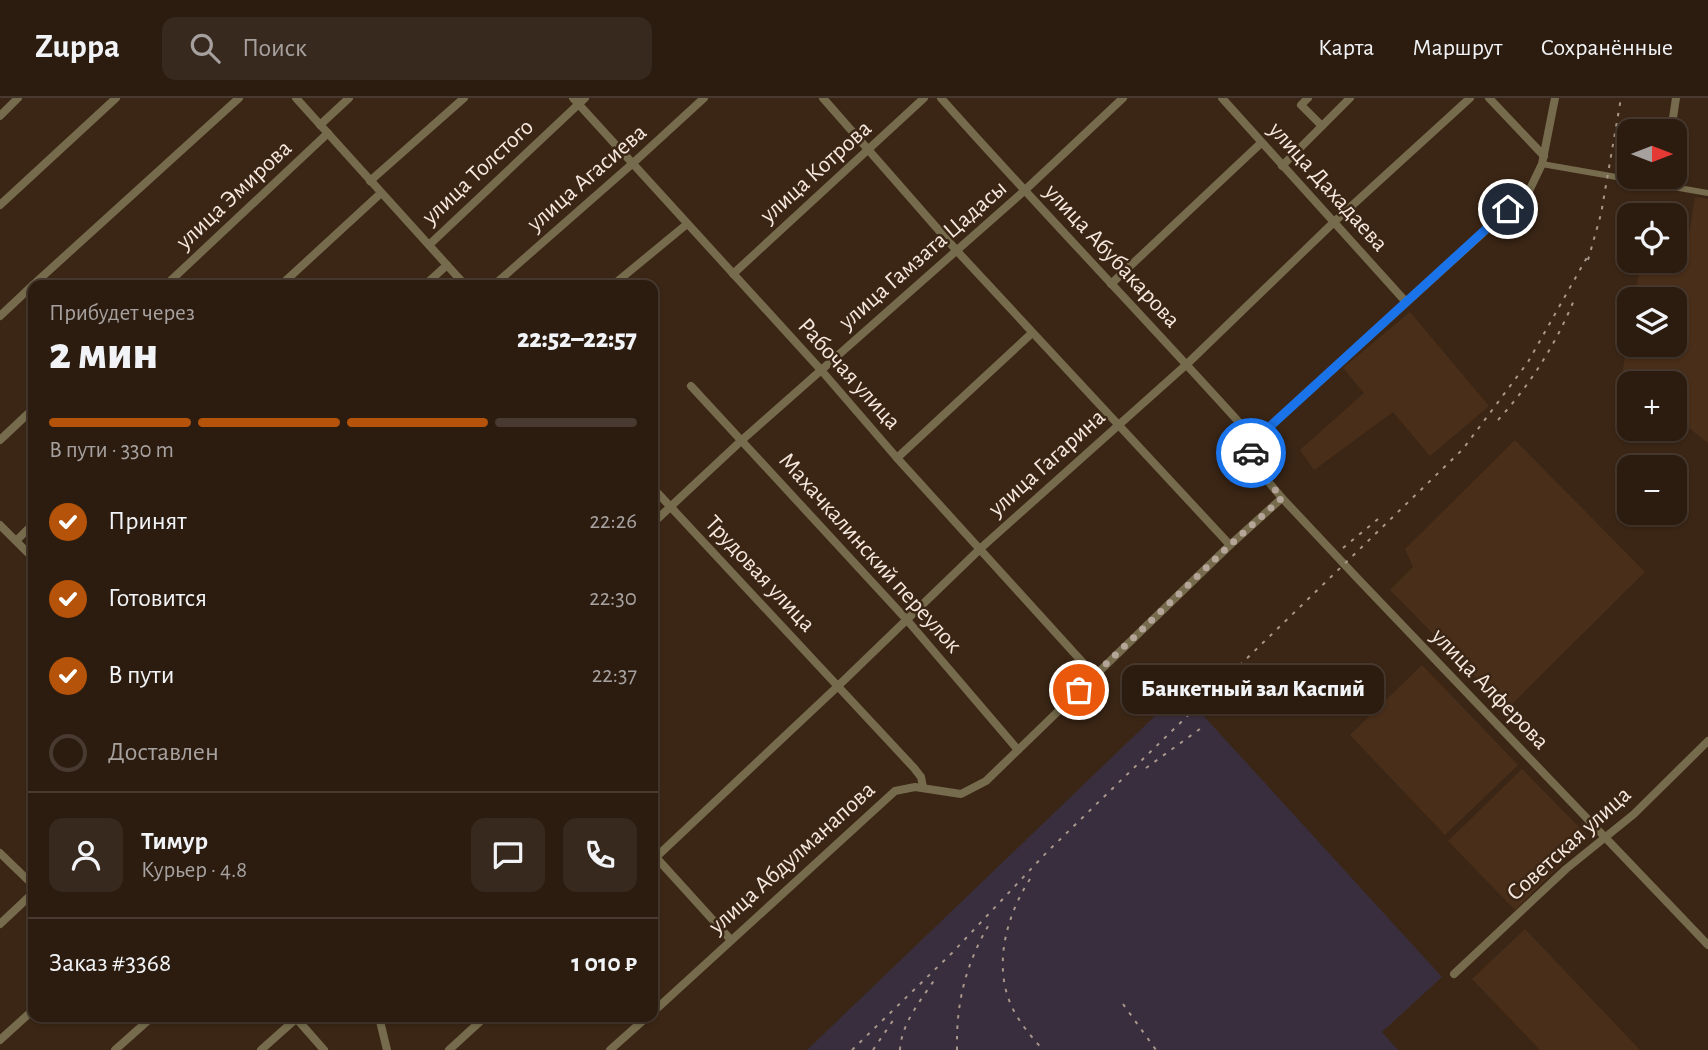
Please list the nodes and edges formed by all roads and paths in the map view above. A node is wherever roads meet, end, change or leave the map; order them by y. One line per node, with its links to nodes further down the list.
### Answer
1 (18, 98): 20 (street)
2 (116, 98): 36 (street)
3 (239, 98): 43 (street)
4 (296, 98): 22 (street)
5 (349, 98): 22 (street)
6 (464, 98): 31 (street)
7 (704, 98): 28 (street, улица Агасиева)
8 (823, 98): 26 (street)
9 (924, 98): 26 (street, улица Котрова)
10 (941, 98): 33 (street, улица Абубакарова)
11 (1123, 98): 33 (street, улица Гамзата Цадасы)
12 (1222, 98): 25 (street, улица Дахадаева)
13 (1308, 98): 23 (street)
14 (1350, 98): 23 (street)
15 (1470, 98): 37 (street, улица Гагарина)
16 (1489, 98): 27 (street)
17 (1555, 98): 27 (street)
18 (1676, 98): 21 (street)
19 (579, 100): 28 (street, Рабочая улица); 39 (street, улица Толстого)
20 (0, 116)
21 (1673, 119)
22 (320, 125): 24 (street)
23 (1322, 126): 29 (street)
24 (328, 133): 31 (street); 44 (street, улица Эмирова)
25 (1262, 143): 29 (street, улица Дахадаева); 50 (street)
26 (869, 151): 40 (street); 42 (street, улица Котрова)
27 (1543, 160): 30 (street); 52 (street)
28 (632, 164): 38 (street, Рабочая улица); 48 (street, улица Агасиева)
29 (1282, 166): 37 (street, улица Дахадаева)
30 (1617, 172)
31 (370, 181): 34 (street)
32 (1687, 187): 35 (street)
33 (1024, 191): 40 (street, улица Гамзата Цадасы); 50 (street, улица Абубакарова)
34 (381, 193): 39 (street); 45 (street)
35 (1708, 193)
36 (0, 205)
37 (1334, 222): 52 (street, улица Дахадаева); 55 (street, улица Гагарина)
38 (687, 224): 42 (street, Рабочая улица); 49 (street)
39 (429, 245): 41 (street)
40 (957, 251): 54 (street); 56 (street, улица Гамзата Цадасы)
41 (447, 265): 46 (street); 47 (street)
42 (733, 274): 56 (street, Рабочая улица)
43 (39, 280)
44 (171, 280)
45 (286, 280)
46 (430, 280)
47 (460, 280)
48 (500, 280)
49 (618, 280)
50 (1111, 284): 55 (street, улица Абубакарова)
51 (28, 290): 53 (street)
52 (1405, 302): 62 (street)
53 (0, 316)
54 (1032, 333): 59 (street); 63 (street)
55 (1187, 364): 59 (street, улица Гагарина); 62 (street, улица Абубакарова)
56 (821, 370): 61 (street, улица Гамзата Цадасы); 63 (street, Рабочая улица)
57 (691, 386): 61 (street, Махачкалинский переулок)
58 (28, 414): 60 (street)
59 (1117, 425): 71 (street); 72 (street, улица Гагарина)
60 (0, 440)
61 (742, 440): 66 (street, улица Гамзата Цадасы); 74 (street, Махачкалинский переулок)
62 (1255, 440): 65 (street, улица Алферова)
63 (897, 458): 72 (street, Рабочая улица)
64 (658, 493): 66 (street, Трудовая улица)
65 (1282, 498): 71 (street, улица Абдулманапова); 80 (street, улица Алферова)
66 (670, 506): 67 (street, улица Гамзата Цадасы); 76 (street, Трудовая улица)
67 (658, 518)
68 (0, 524): 70 (street)
69 (28, 529): 70 (street)
70 (16, 541): 73 (street)
71 (1230, 545): 75 (street, улица Абдулманапова)
72 (981, 548): 74 (street, улица Гагарина); 75 (street, Рабочая улица)
73 (28, 553)
74 (906, 620): 76 (street, улица Гагарина); 78 (street, Махачкалинский переулок)
75 (1095, 676): 78 (street, улица Абдулманапова)
76 (837, 687): 79 (street, Трудовая улица); 82 (street, улица Гагарина)
77 (1708, 741): 80 (street, Советская улица)
78 (1018, 750): 79 (street, улица Абдулманапова)
79 (923, 787): 87 (street, улица Абдулманапова)
80 (1605, 838): 88 (street, улица Алферова); 89 (street, Советская улица)
81 (0, 853): 84 (street)
82 (658, 853)
83 (658, 861): 87 (street)
84 (28, 880)
85 (28, 898): 86 (street)
86 (0, 924)
87 (731, 940): 90 (street, улица Абдулманапова)
88 (1708, 945)
89 (1454, 974)
90 (658, 1007)
91 (28, 1015): 98 (street)
92 (146, 1022): 99 (street)
93 (292, 1022): 100 (street)
94 (300, 1022): 101 (street)
95 (380, 1022): 102 (street)
96 (480, 1022): 103 (street)
97 (641, 1022): 104 (street)
98 (0, 1040)
99 (115, 1050)
100 (261, 1050)
101 (324, 1050)
102 (387, 1050)
103 (449, 1050)
104 (610, 1050)

